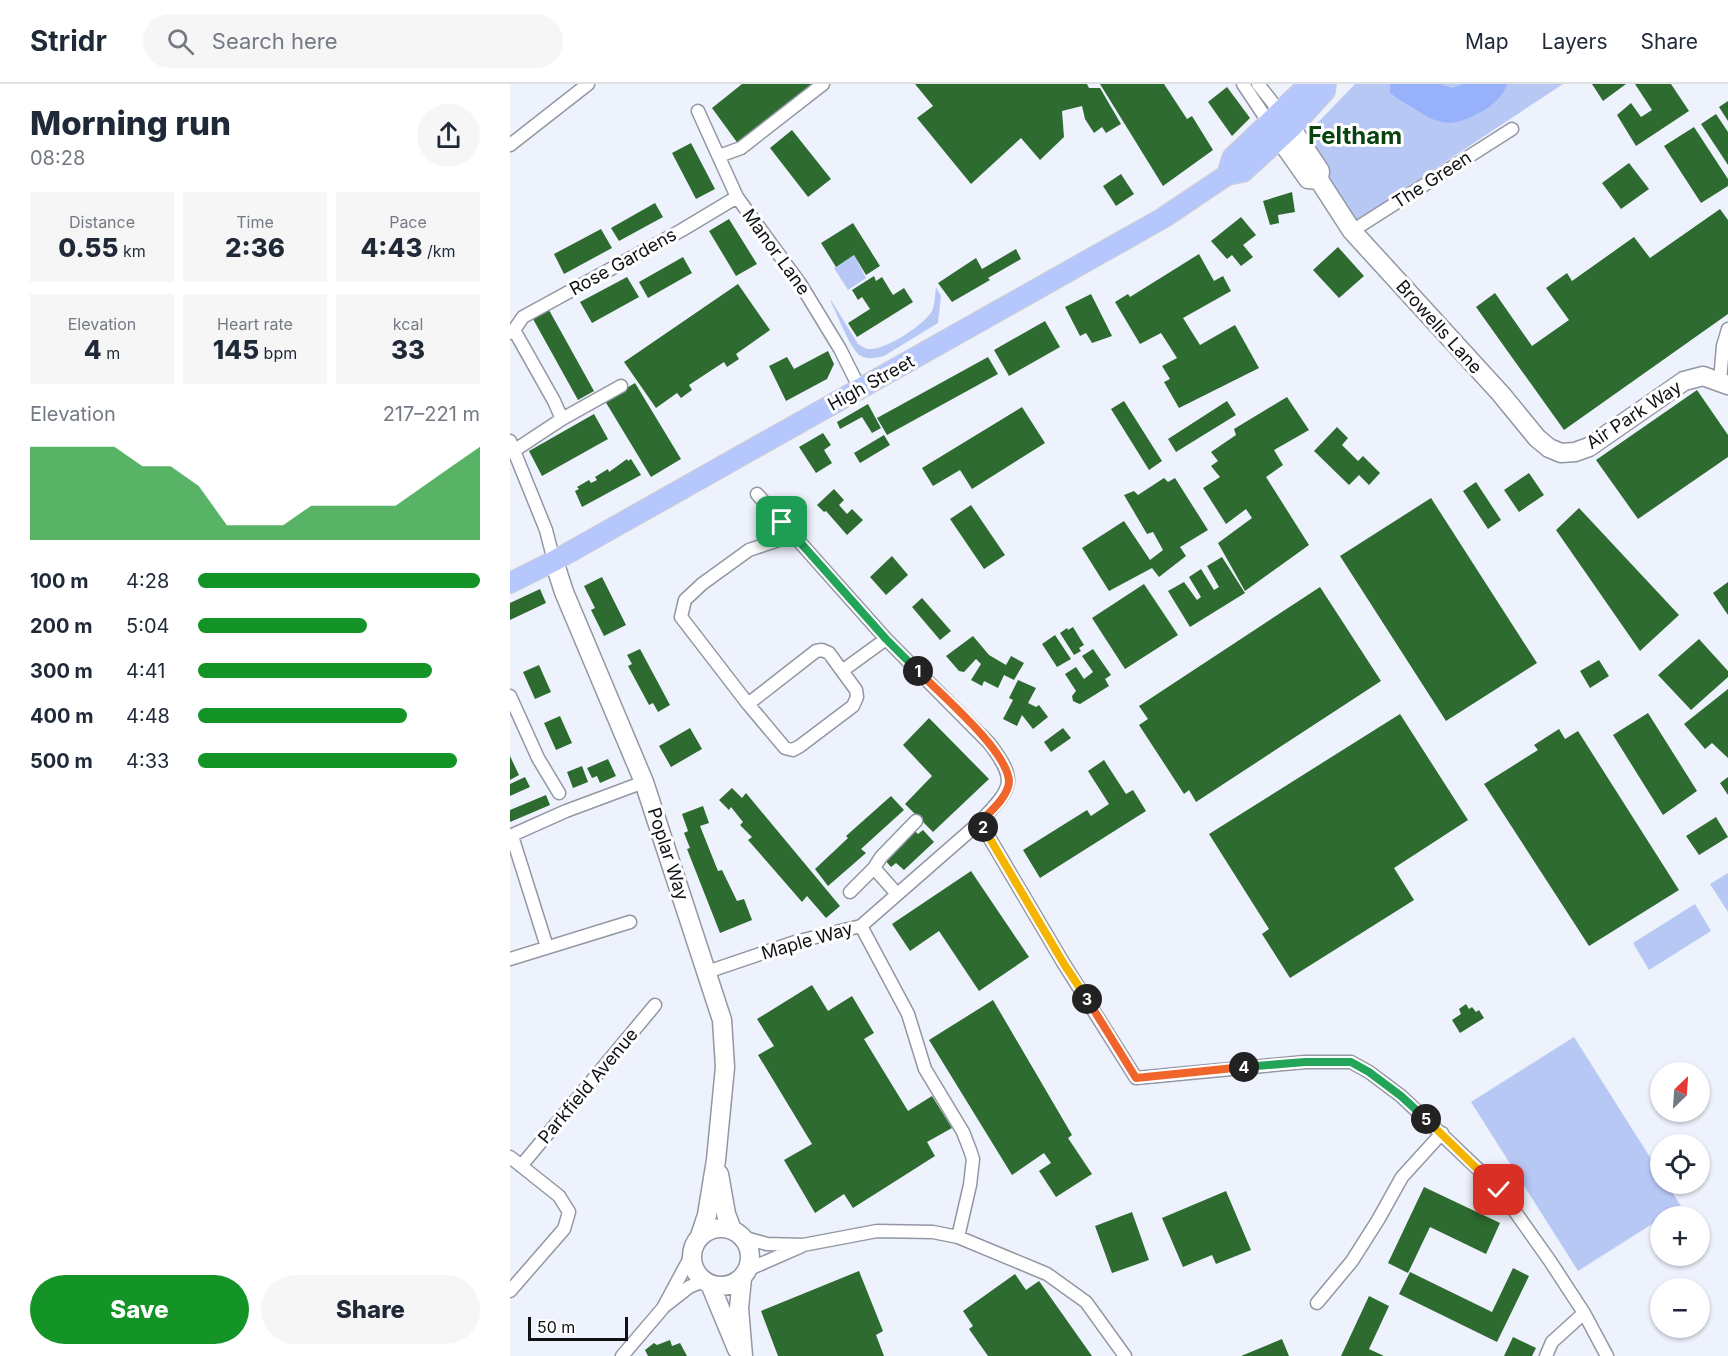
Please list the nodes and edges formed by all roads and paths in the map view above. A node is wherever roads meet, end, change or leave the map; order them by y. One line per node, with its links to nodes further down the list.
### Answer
1 (588, 84): 10 (street)
2 (823, 84): 11 (street)
3 (1243, 84): 8 (street)
4 (1258, 84): 8 (street)
5 (1309, 84): 8 (main road, High Street)
6 (1326, 84): 8 (main road, High Street)
7 (698, 111): 11 (street, Manor Lane)
8 (1280, 125): 13 (street, Browells Lane); 18 (main road, High Street)
9 (1512, 129): 13 (street, The Green)
10 (510, 145)
11 (719, 156): 12 (street, Manor Lane)
12 (737, 197): 15 (street, Rose Gardens); 18 (street, Manor Lane)
13 (1352, 231): 21 (street, Browells Lane)
14 (1728, 329): 16 (street)
15 (512, 332): 19 (street, Rose Gardens)
16 (1724, 383): 21 (street, Air Park Way)
17 (621, 386): 19 (street)
18 (860, 389): 24 (main road, High Street)
19 (562, 419): 20 (street)
20 (512, 445): 24 (street)
21 (1575, 452)
22 (757, 494): 23 (street, Maple Way)
23 (794, 535): 26 (street, Maple Way); 29 (street)
24 (554, 561): 25 (main road, High Street); 30 (street, Poplar Way)
25 (510, 583)
26 (886, 639): 27 (street); 33 (street, Maple Way)
27 (842, 671): 29 (street); 29 (street)
28 (510, 696): 31 (street)
29 (748, 704)
30 (644, 782): 34 (street); 42 (street, Poplar Way)
31 (559, 793)
32 (916, 820): 35 (street)
33 (980, 822): 37 (street, Maple Way); 44 (street)
34 (511, 836): 40 (street)
35 (874, 868): 36 (street); 37 (street)
36 (850, 892)
37 (897, 894): 39 (street, Maple Way)
38 (630, 922): 40 (street)
39 (861, 926): 42 (street, Maple Way); 50 (street)
40 (547, 947): 41 (street)
41 (510, 959)
42 (707, 972): 46 (street, Poplar Way)
43 (655, 1005): 47 (street, Parkfield Avenue)
44 (1442, 1133): 56 (street); 58 (street)
45 (510, 1158): 47 (street)
46 (716, 1160): 48 (street, Poplar Way); 49 (street, Poplar Way)
47 (521, 1166): 55 (street)
48 (737, 1234): 49 (street); 51 (street); 53 (street)
49 (700, 1236): 52 (street)
50 (957, 1237): 51 (street); 61 (street)
51 (803, 1245): 53 (street)
52 (692, 1254): 54 (street); 57 (street)
53 (745, 1274): 54 (street); 60 (street)
54 (706, 1282): 57 (street); 60 (street)
55 (510, 1291)
56 (1317, 1303)
57 (663, 1308): 59 (street)
58 (1584, 1313): 62 (street); 63 (street)
59 (622, 1356)
60 (742, 1356)
61 (1125, 1356)
62 (1546, 1356)
63 (1607, 1356)

